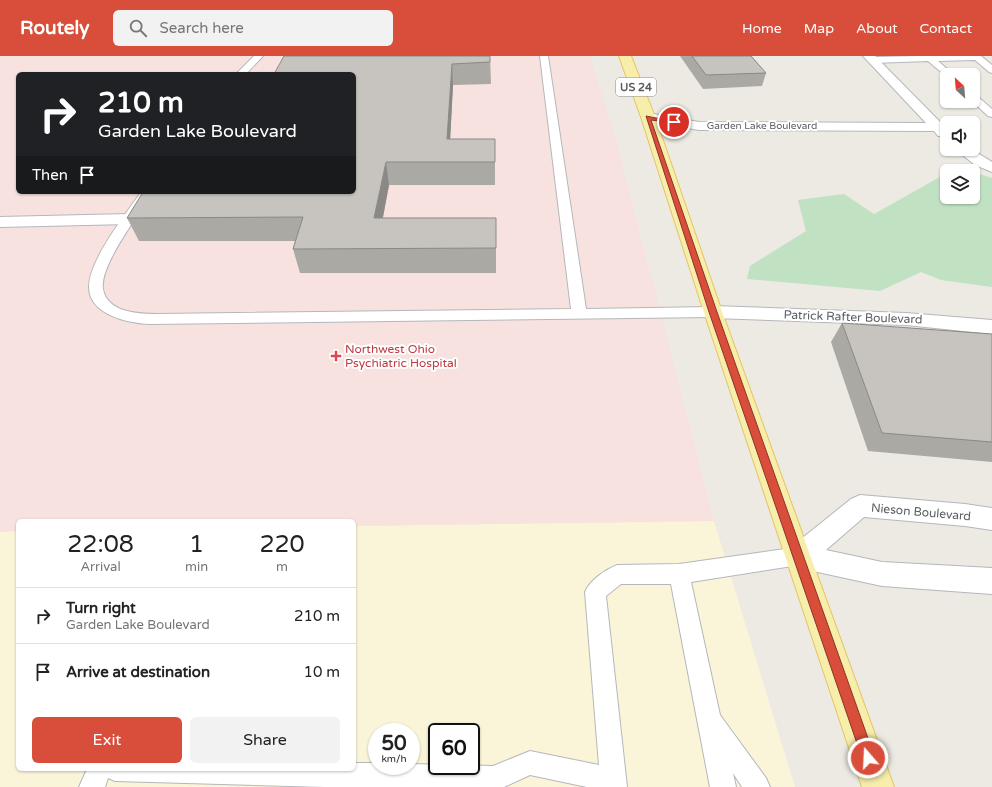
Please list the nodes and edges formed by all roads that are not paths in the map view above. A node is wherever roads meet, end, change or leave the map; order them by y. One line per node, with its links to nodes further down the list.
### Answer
1 (259, 56): 9 (lane)
2 (544, 56): 24 (lane)
3 (625, 56): 15 (main road, US 24)
4 (978, 57): 6 (lane); 8 (lane)
5 (871, 58): 6 (lane); 12 (street)
6 (930, 58): 7 (lane)
7 (941, 68)
8 (992, 70)
9 (243, 72)
10 (980, 103): 14 (lane)
11 (907, 112): 12 (street)
12 (922, 112): 16 (street)
13 (790, 114): 15 (street, Garden Lake Boulevard)
14 (992, 114)
15 (648, 117): 16 (street, Garden Lake Boulevard); 23 (main road, US 24)
16 (936, 127): 17 (street)
17 (940, 131)
18 (972, 156): 19 (street)
19 (992, 168)
20 (146, 194): 21 (lane)
21 (129, 220): 22 (street); 24 (lane)
22 (0, 222)
23 (713, 312): 24 (lane); 25 (street, Patrick Rafter Boulevard); 27 (main road, US 24)
24 (579, 314)
25 (992, 327)
26 (992, 519): 27 (street, Nieson Boulevard)
27 (799, 556): 28 (lane); 29 (street); 37 (main road, US 24)
28 (679, 574): 30 (lane); 33 (lane)
29 (992, 581)
30 (709, 719): 35 (lane); 36 (lane)
31 (98, 771): 34 (lane)
32 (184, 771): 33 (lane)
33 (614, 784)
34 (92, 787)
35 (723, 787)
36 (757, 787)
37 (878, 787)

